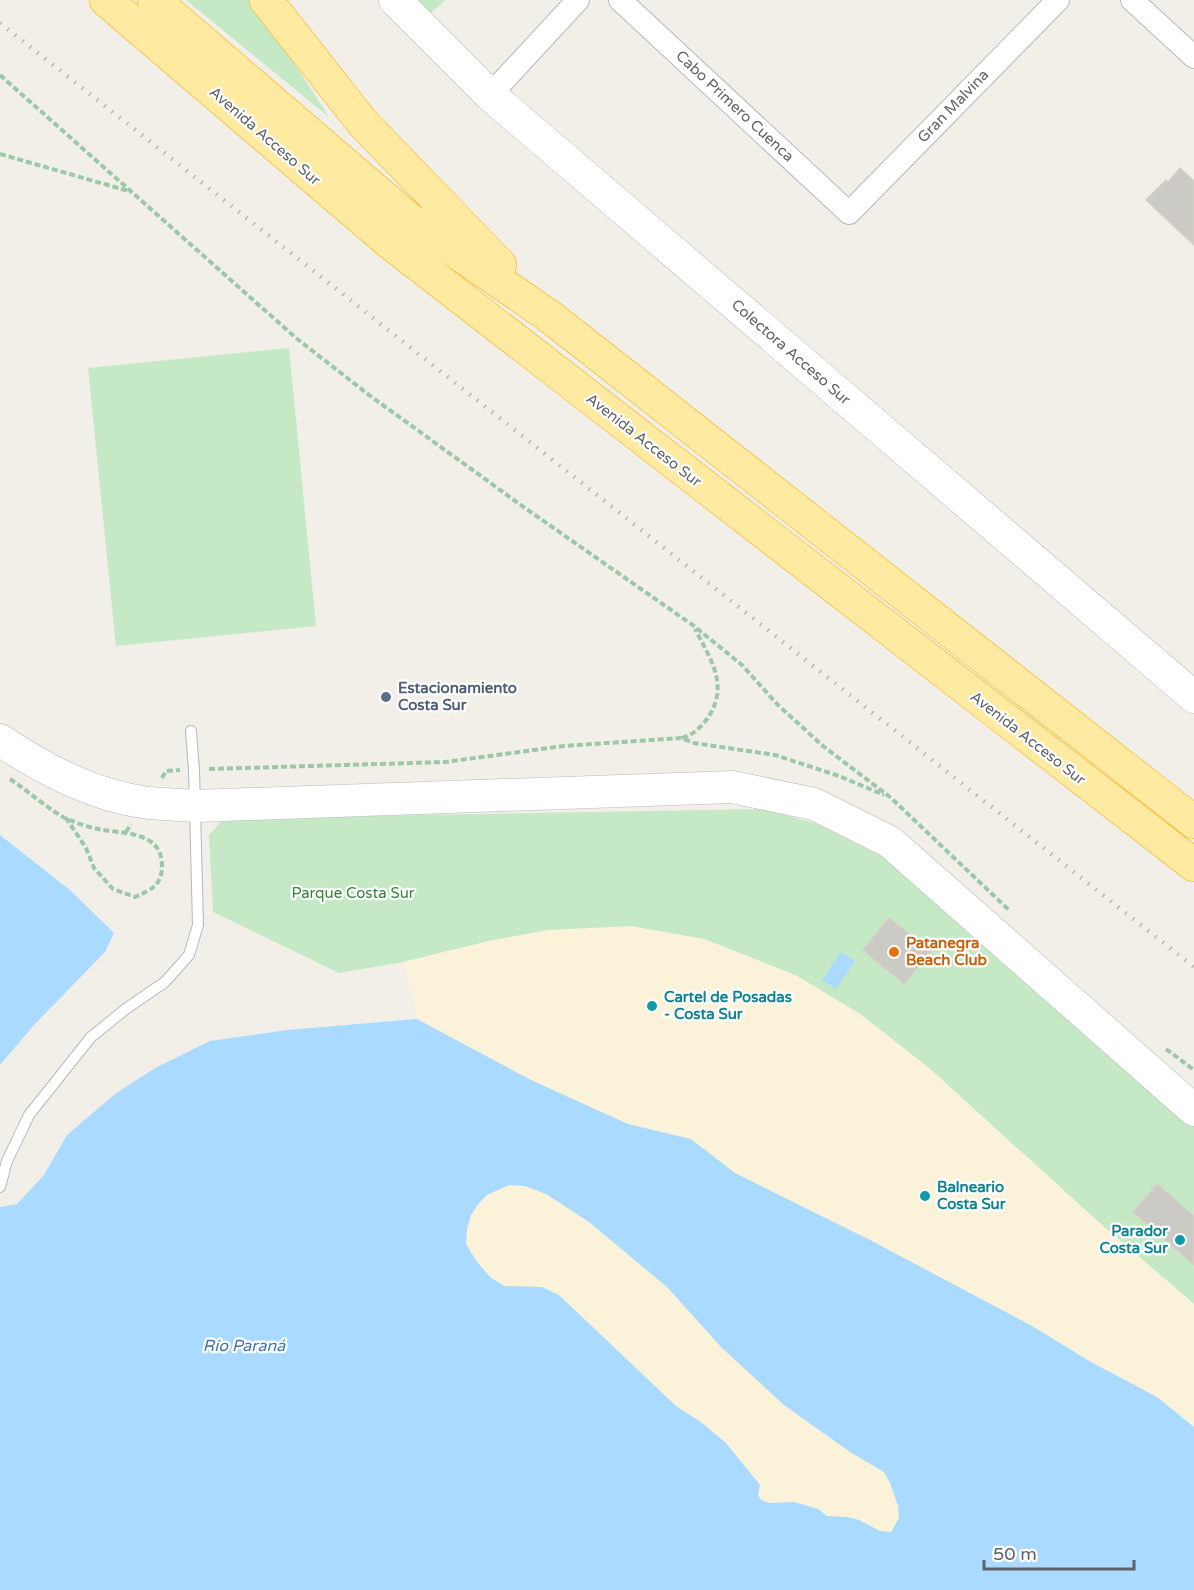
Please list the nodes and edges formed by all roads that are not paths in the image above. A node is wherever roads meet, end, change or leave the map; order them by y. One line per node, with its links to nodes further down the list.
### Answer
1 (106, 0): 18 (highway, Avenida Acceso Sur)
2 (154, 0): 12 (highway, Avenida Acceso Sur)
3 (266, 0): 12 (highway)
4 (395, 0): 10 (main road, Colectora Acceso Sur)
5 (578, 0): 10 (street)
6 (620, 0): 11 (street, Cabo Primero Cuenca)
7 (1058, 0): 11 (street, Gran Malvina)
8 (1132, 0): 9 (street)
9 (1194, 57)
10 (490, 95): 13 (main road, Colectora Acceso Sur)
11 (849, 213)
12 (549, 316): 17 (highway, Avenida Acceso Sur)
13 (1194, 698)
14 (191, 731): 16 (lane)
15 (0, 740): 16 (main road)
16 (195, 806): 19 (main road); 20 (lane)
17 (1194, 822)
18 (1194, 866)
19 (1194, 1110)
20 (0, 1186)

